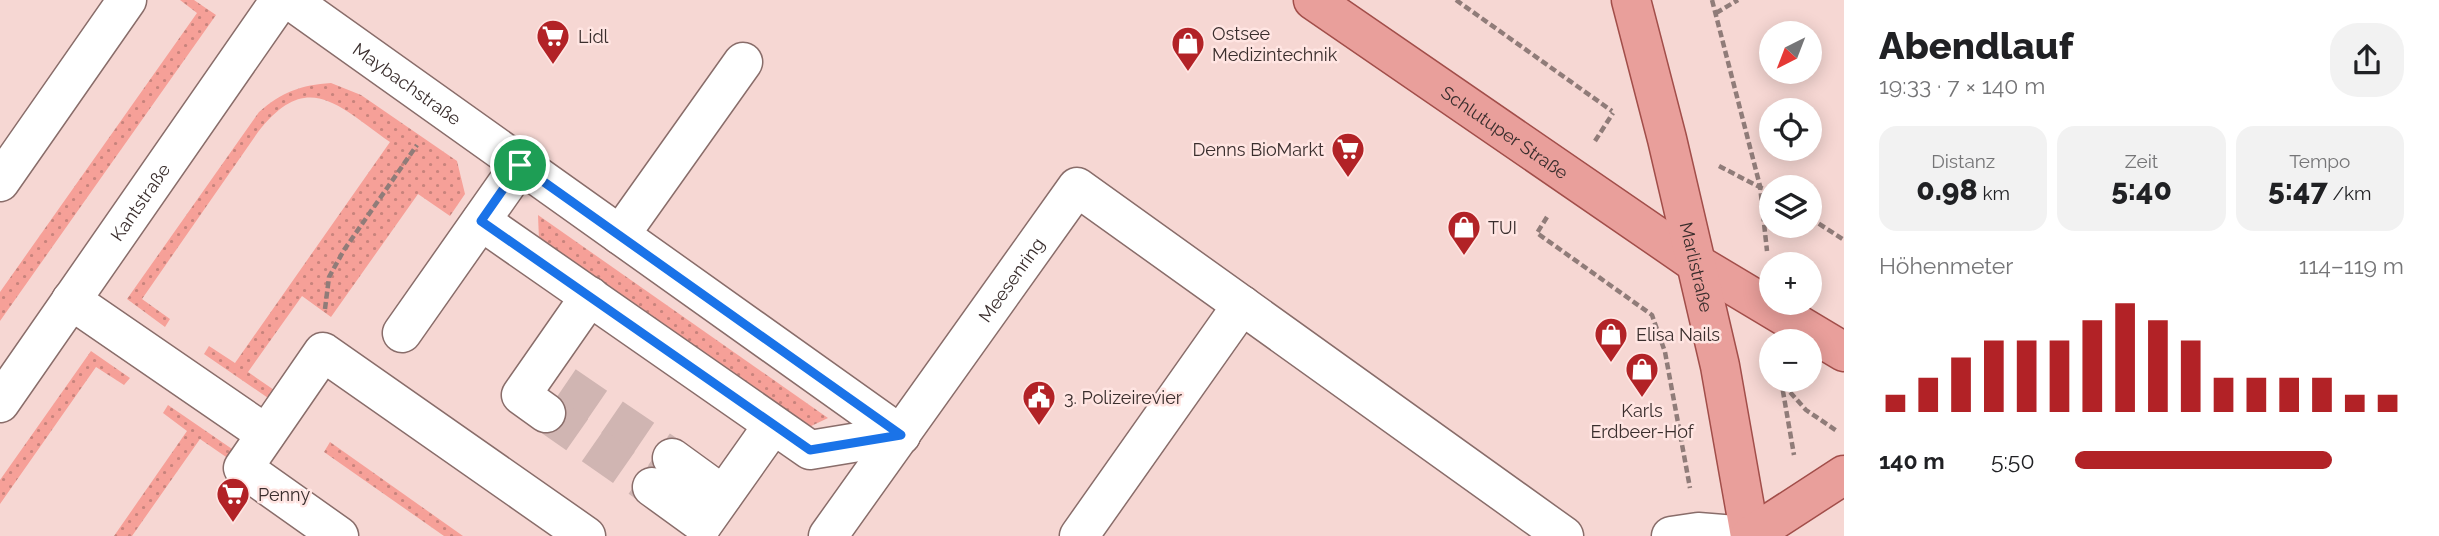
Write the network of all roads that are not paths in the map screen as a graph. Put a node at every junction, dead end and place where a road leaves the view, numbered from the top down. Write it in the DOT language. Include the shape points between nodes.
graph roads {
  1 [pos="127,0"];
  2 [pos="280,0"];
  3 [pos="290,0"];
  4 [pos="1313,0"];
  5 [pos="1631,0"];
  6 [pos="743,62"];
  7 [pos="520,165"];
  8 [pos="0,182"];
  9 [pos="481,221"];
  10 [pos="620,235"];
  11 [pos="1697,264"];
  12 [pos="590,296"];
  13 [pos="71,300"];
  14 [pos="1242,305"];
  15 [pos="402,333"];
  16 [pos="1844,352"];
  17 [pos="550,389"];
  18 [pos="0,403"];
  19 [pos="773,425"];
  20 [pos="266,434"];
  21 [pos="901,435"];
  22 [pos="662,473"];
  23 [pos="1844,475"];
  24 [pos="1091,532"];
  25 [pos="1684,534"];
  26 [pos="340,536"];
  27 [pos="586,536"];
  28 [pos="828,536"];
  29 [pos="1564,536"];
  30 [pos="1750,536"];
  1 -- 8 [label="street"];
  2 -- 13 [label="street, Kantstraße"];
  3 -- 7 [label="street, Maybachstraße"];
  4 -- 11 [label="main road, Schlutuper Straße"];
  5 -- 11 [label="main road, Marlistraße"];
  6 -- 10 [label="street"];
  7 -- 9 [label="street"];
  7 -- 10 [label="street, Maybachstraße"];
  9 -- 12 [label="street"];
  9 -- 15 [label="street"];
  10 -- 21 [label="street, Maybachstraße"];
  11 -- 16 [label="main road, Schlutuper Straße"];
  11 -- 30 [label="main road, Marlistraße"];
  12 -- 17 [label="street"];
  12 -- 19 [label="street"];
  13 -- 18 [label="street, Kantstraße"];
  13 -- 20 [label="street"];
  14 -- 21 [label="street, Meesenring" via="1077,187"];
  14 -- 24 [label="street"];
  14 -- 29 [label="street, Meesenring"];
  19 -- 21 [label="street" via="810,450"];
  19 -- 22 [label="street" via="703,524"];
  20 -- 26 [label="street" via="243,468"];
  20 -- 27 [label="street" via="323,352"];
  21 -- 28 [label="street, Meesenring"];
  23 -- 30 [label="main road"];
  25 -- 30 [label="street"];
}
